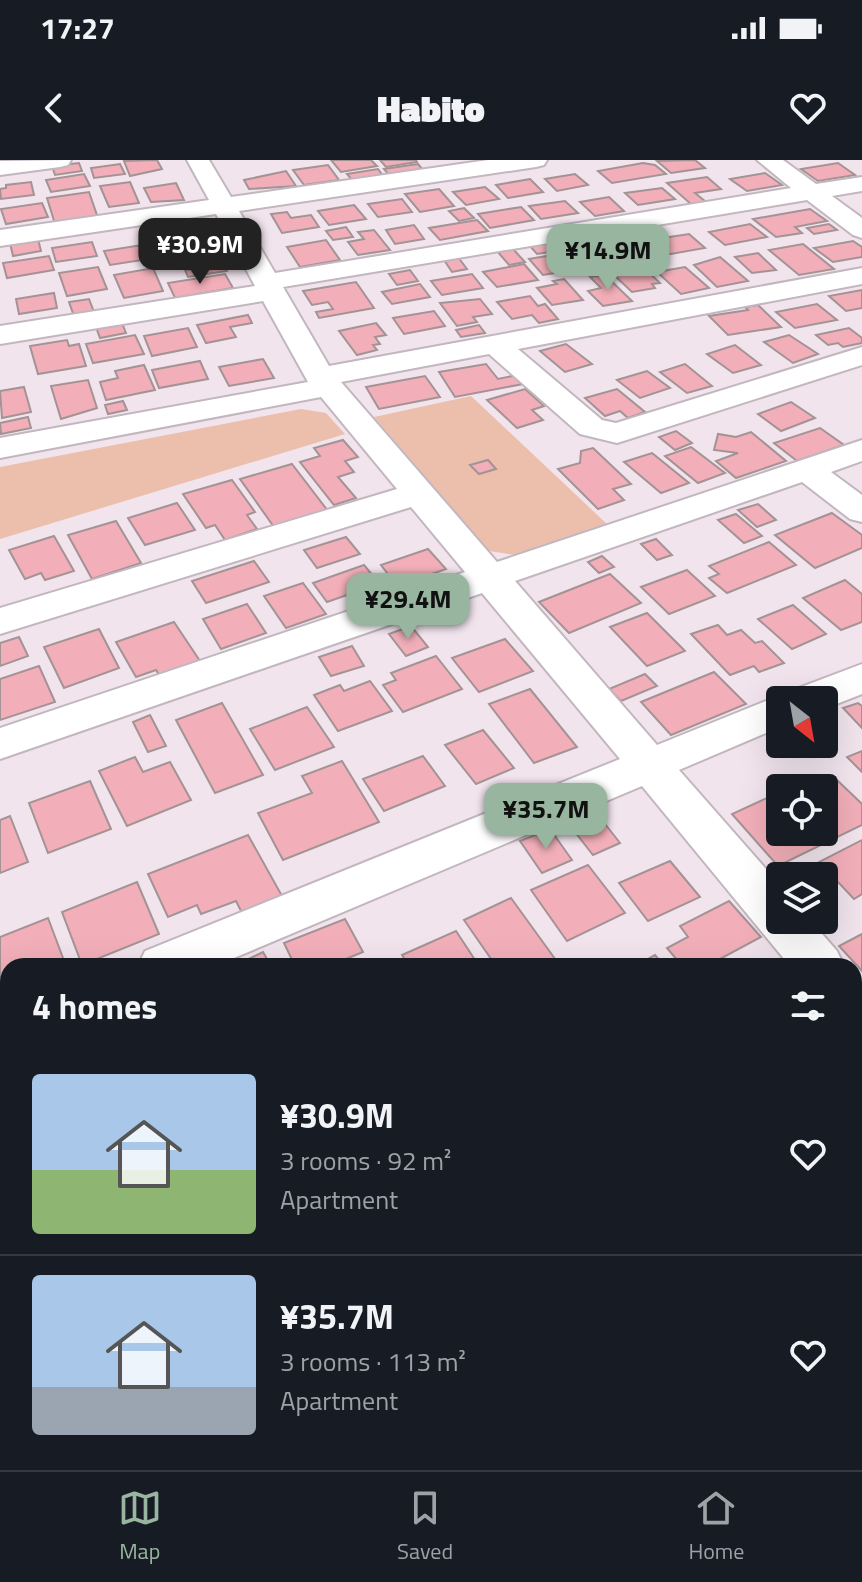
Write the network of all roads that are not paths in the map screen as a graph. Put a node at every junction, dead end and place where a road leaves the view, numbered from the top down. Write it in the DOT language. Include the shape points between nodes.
graph roads {
  1 [pos="60,160"];
  2 [pos="198,160"];
  3 [pos="536,160"];
  4 [pos="768,160"];
  5 [pos="0,168"];
  6 [pos="862,184"];
  7 [pos="811,193"];
  8 [pos="224,206"];
  9 [pos="862,230"];
  10 [pos="0,238"];
  11 [pos="862,276"];
  12 [pos="269,286"];
  13 [pos="0,335"];
  14 [pos="495,344"];
  15 [pos="862,356"];
  16 [pos="324,382"];
  17 [pos="0,448"];
  18 [pos="862,450"];
  19 [pos="807,469"];
  20 [pos="417,494"];
  21 [pos="862,512"];
  22 [pos="488,579"];
  23 [pos="0,621"];
  24 [pos="862,678"];
  25 [pos="838,688"];
  26 [pos="766,717"];
  27 [pos="0,744"];
  28 [pos="646,765"];
  29 [pos="181,958"];
  30 [pos="813,958"];
  1 -- 5 [label="street"];
  2 -- 8 [label="street"];
  3 -- 8 [label="street"];
  4 -- 7 [label="street"];
  6 -- 7 [label="street"];
  7 -- 9 [label="street"];
  7 -- 12 [label="street"];
  8 -- 10 [label="street"];
  8 -- 12 [label="street"];
  11 -- 14 [label="street"];
  12 -- 13 [label="street"];
  12 -- 16 [label="street"];
  14 -- 15 [label="street" via="591,427 617,433"];
  14 -- 16 [label="street"];
  16 -- 17 [label="street"];
  16 -- 20 [label="street"];
  18 -- 19 [label="street"];
  19 -- 21 [label="street"];
  19 -- 22 [label="street"];
  20 -- 22 [label="street"];
  20 -- 23 [label="street"];
  22 -- 27 [label="street"];
  22 -- 28 [label="street"];
  24 -- 25 [label="street"];
  26 -- 28 [label="street"];
  28 -- 29 [label="street"];
  28 -- 30 [label="street"];
}
